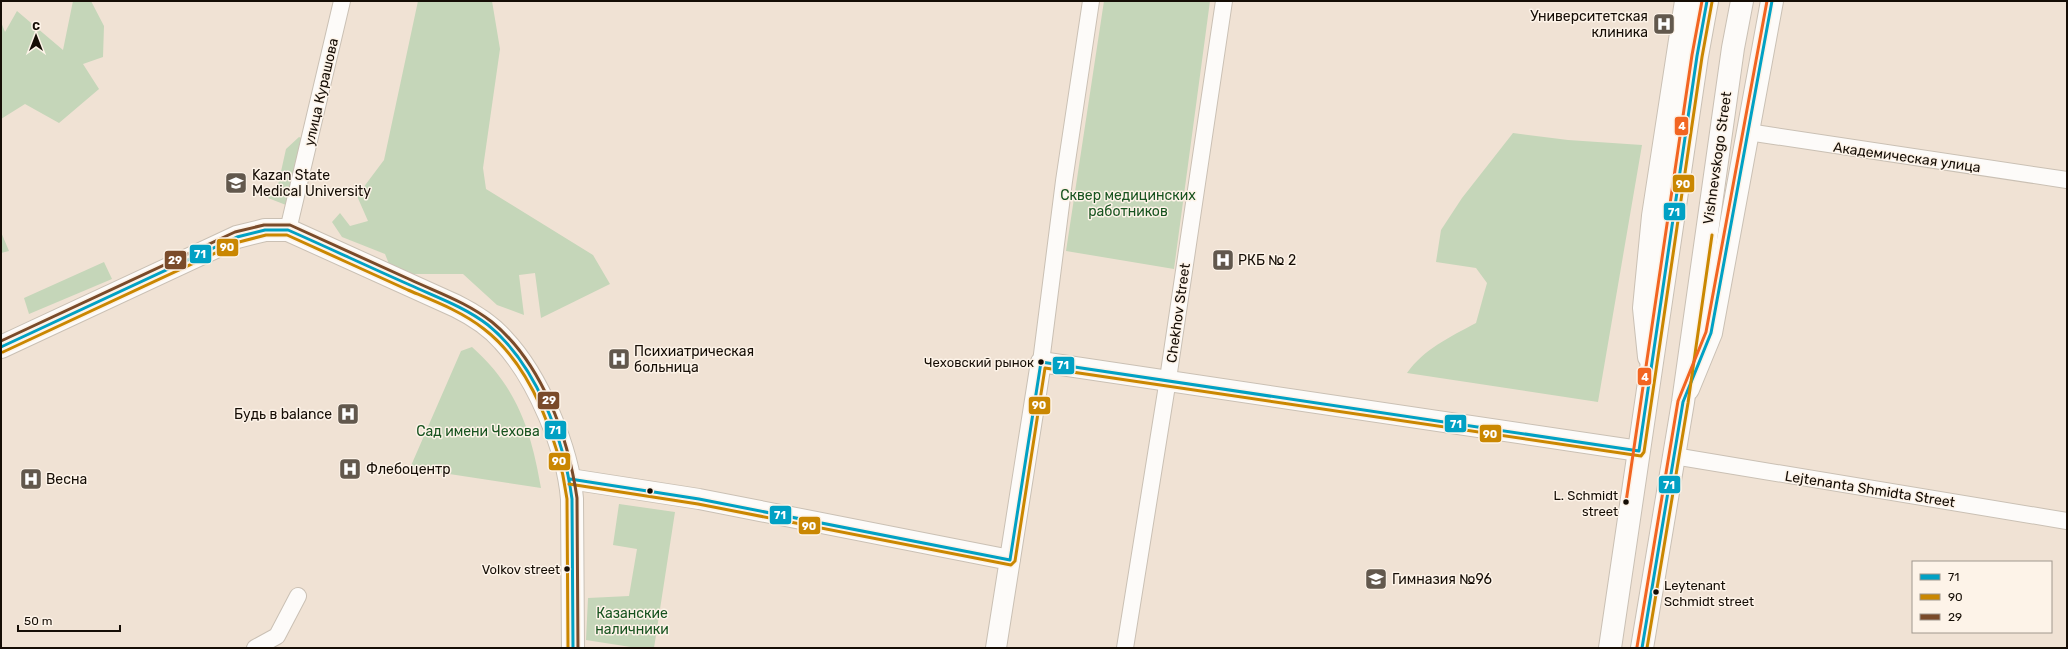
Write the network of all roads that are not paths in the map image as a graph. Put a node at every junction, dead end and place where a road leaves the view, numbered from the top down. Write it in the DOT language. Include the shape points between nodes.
graph roads {
  1 [pos="342,1"];
  2 [pos="1091,1"];
  3 [pos="1224,1"];
  4 [pos="1686,1"];
  5 [pos="1707,1"];
  6 [pos="1742,1"];
  7 [pos="1772,1"];
  8 [pos="1748,132"];
  9 [pos="2067,180"];
  10 [pos="288,230"];
  11 [pos="1,347"];
  12 [pos="1041,362"];
  13 [pos="1650,371"];
  14 [pos="1168,379"];
  15 [pos="1684,402"];
  16 [pos="1639,451"];
  17 [pos="1674,456"];
  18 [pos="570,479"];
  19 [pos="2067,521"];
  20 [pos="1010,560"];
  21 [pos="298,596"];
  22 [pos="255,648"];
  23 [pos="573,648"];
  24 [pos="996,648"];
  25 [pos="1125,648"];
  26 [pos="1610,648"];
  27 [pos="1642,648"];
  1 -- 10 [label="street, улица Курашова"];
  2 -- 12 [label="street" via="1064,181"];
  3 -- 14 [label="street, Chekhov Street"];
  4 -- 13 [label="main road" via="1652,224 1644,308"];
  5 -- 13 [label="main road"];
  6 -- 15 [label="main road, Vishnevskogo Street" via="1733,48"];
  7 -- 8 [label="main road"];
  8 -- 9 [label="street, Академическая улица"];
  8 -- 15 [label="main road" via="1711,334"];
  10 -- 11 [label="main road" via="265,230 237,237"];
  10 -- 18 [label="main road" via="410,284 480,319 503,339 524,365 542,400"];
  12 -- 14 [label="street"];
  12 -- 20 [label="street"];
  13 -- 16 [label="main road"];
  14 -- 16 [label="street"];
  14 -- 25 [label="street, Chekhov Street"];
  15 -- 17 [label="main road, Vishnevskogo Street"];
  16 -- 26 [label="main road"];
  17 -- 19 [label="street, Lejtenanta Shmidta Street"];
  17 -- 27 [label="main road, Vishnevskogo Street"];
  18 -- 20 [label="street" via="699,499"];
  18 -- 23 [label="main road"];
  20 -- 24 [label="street"];
  21 -- 22 [label="street" via="277,636"];
}
